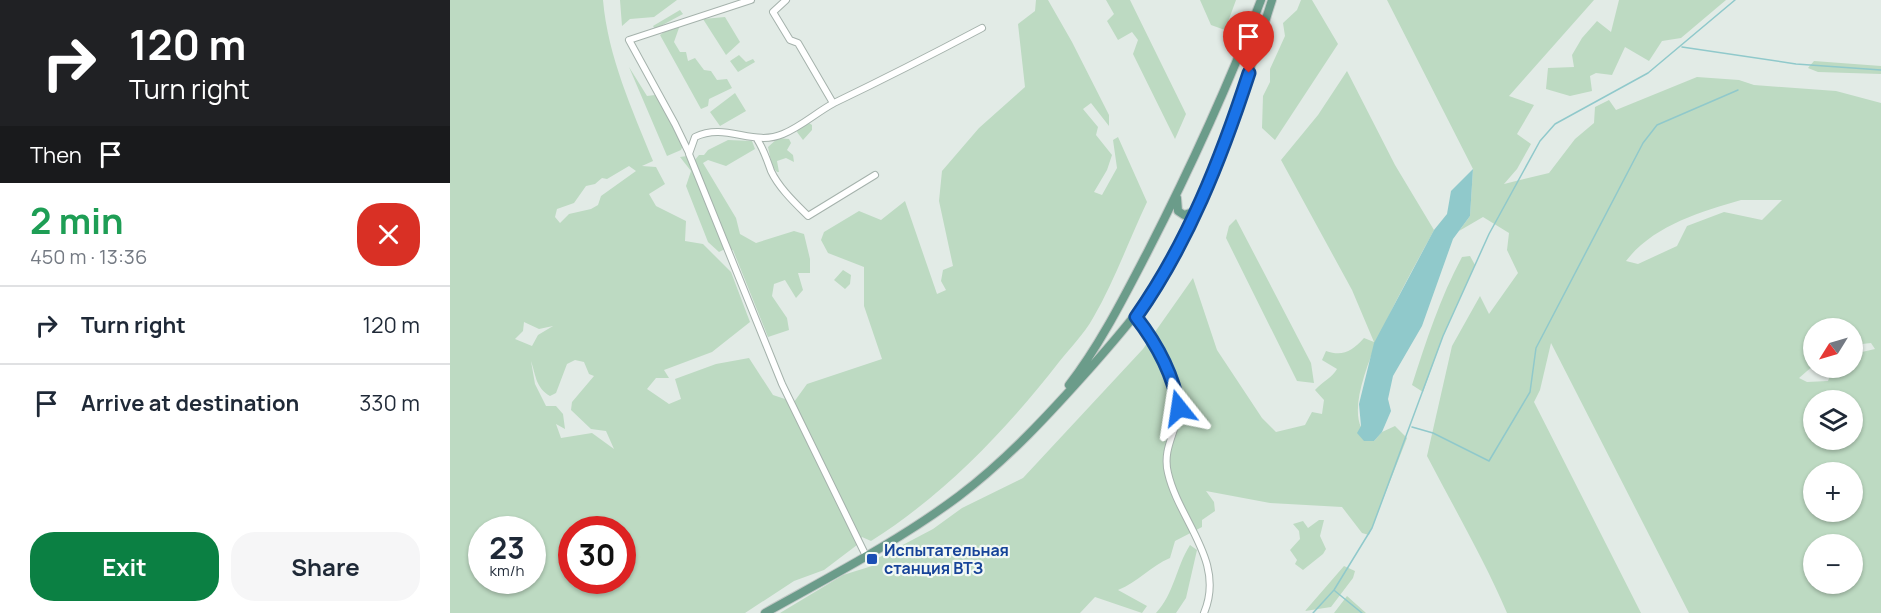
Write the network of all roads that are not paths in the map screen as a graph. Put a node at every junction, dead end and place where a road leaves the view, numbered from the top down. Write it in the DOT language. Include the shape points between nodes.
graph roads {
  1 [pos="751,0"];
  2 [pos="786,0"];
  3 [pos="1261,0"];
  4 [pos="1272,0"];
  5 [pos="982,28"];
  6 [pos="833,104"];
  7 [pos="757,140"];
  8 [pos="689,154"];
  9 [pos="875,176"];
  10 [pos="1178,192"];
  11 [pos="1196,211"];
  12 [pos="1136,317"];
  13 [pos="1027,434"];
  14 [pos="866,556"];
  15 [pos="765,613"];
  16 [pos="1204,613"];
  1 -- 8 [label="street" via="629,40"];
  2 -- 6 [label="street" via="773,12 790,40 798,43"];
  3 -- 10 [label="main road"];
  4 -- 11 [label="main road" via="1235,115"];
  5 -- 6 [label="street"];
  6 -- 7 [label="street" via="784,134"];
  7 -- 8 [label="street" via="708,131 695,138"];
  7 -- 9 [label="street" via="784,191 808,216"];
  8 -- 14 [label="street" via="782,384"];
  10 -- 11 [label="main road" via="1178,211 1184,215"];
  10 -- 13 [label="main road" via="1098,341 1071,383"];
  11 -- 12 [label="main road" via="1175,257"];
  12 -- 13 [label="main road"];
  12 -- 16 [label="street" via="1164,360 1176,393 1178,414 1168,443 1166,465 1179,507 1207,558 1210,591"];
  13 -- 14 [label="main road" via="958,496"];
  14 -- 15 [label="main road"];
}
